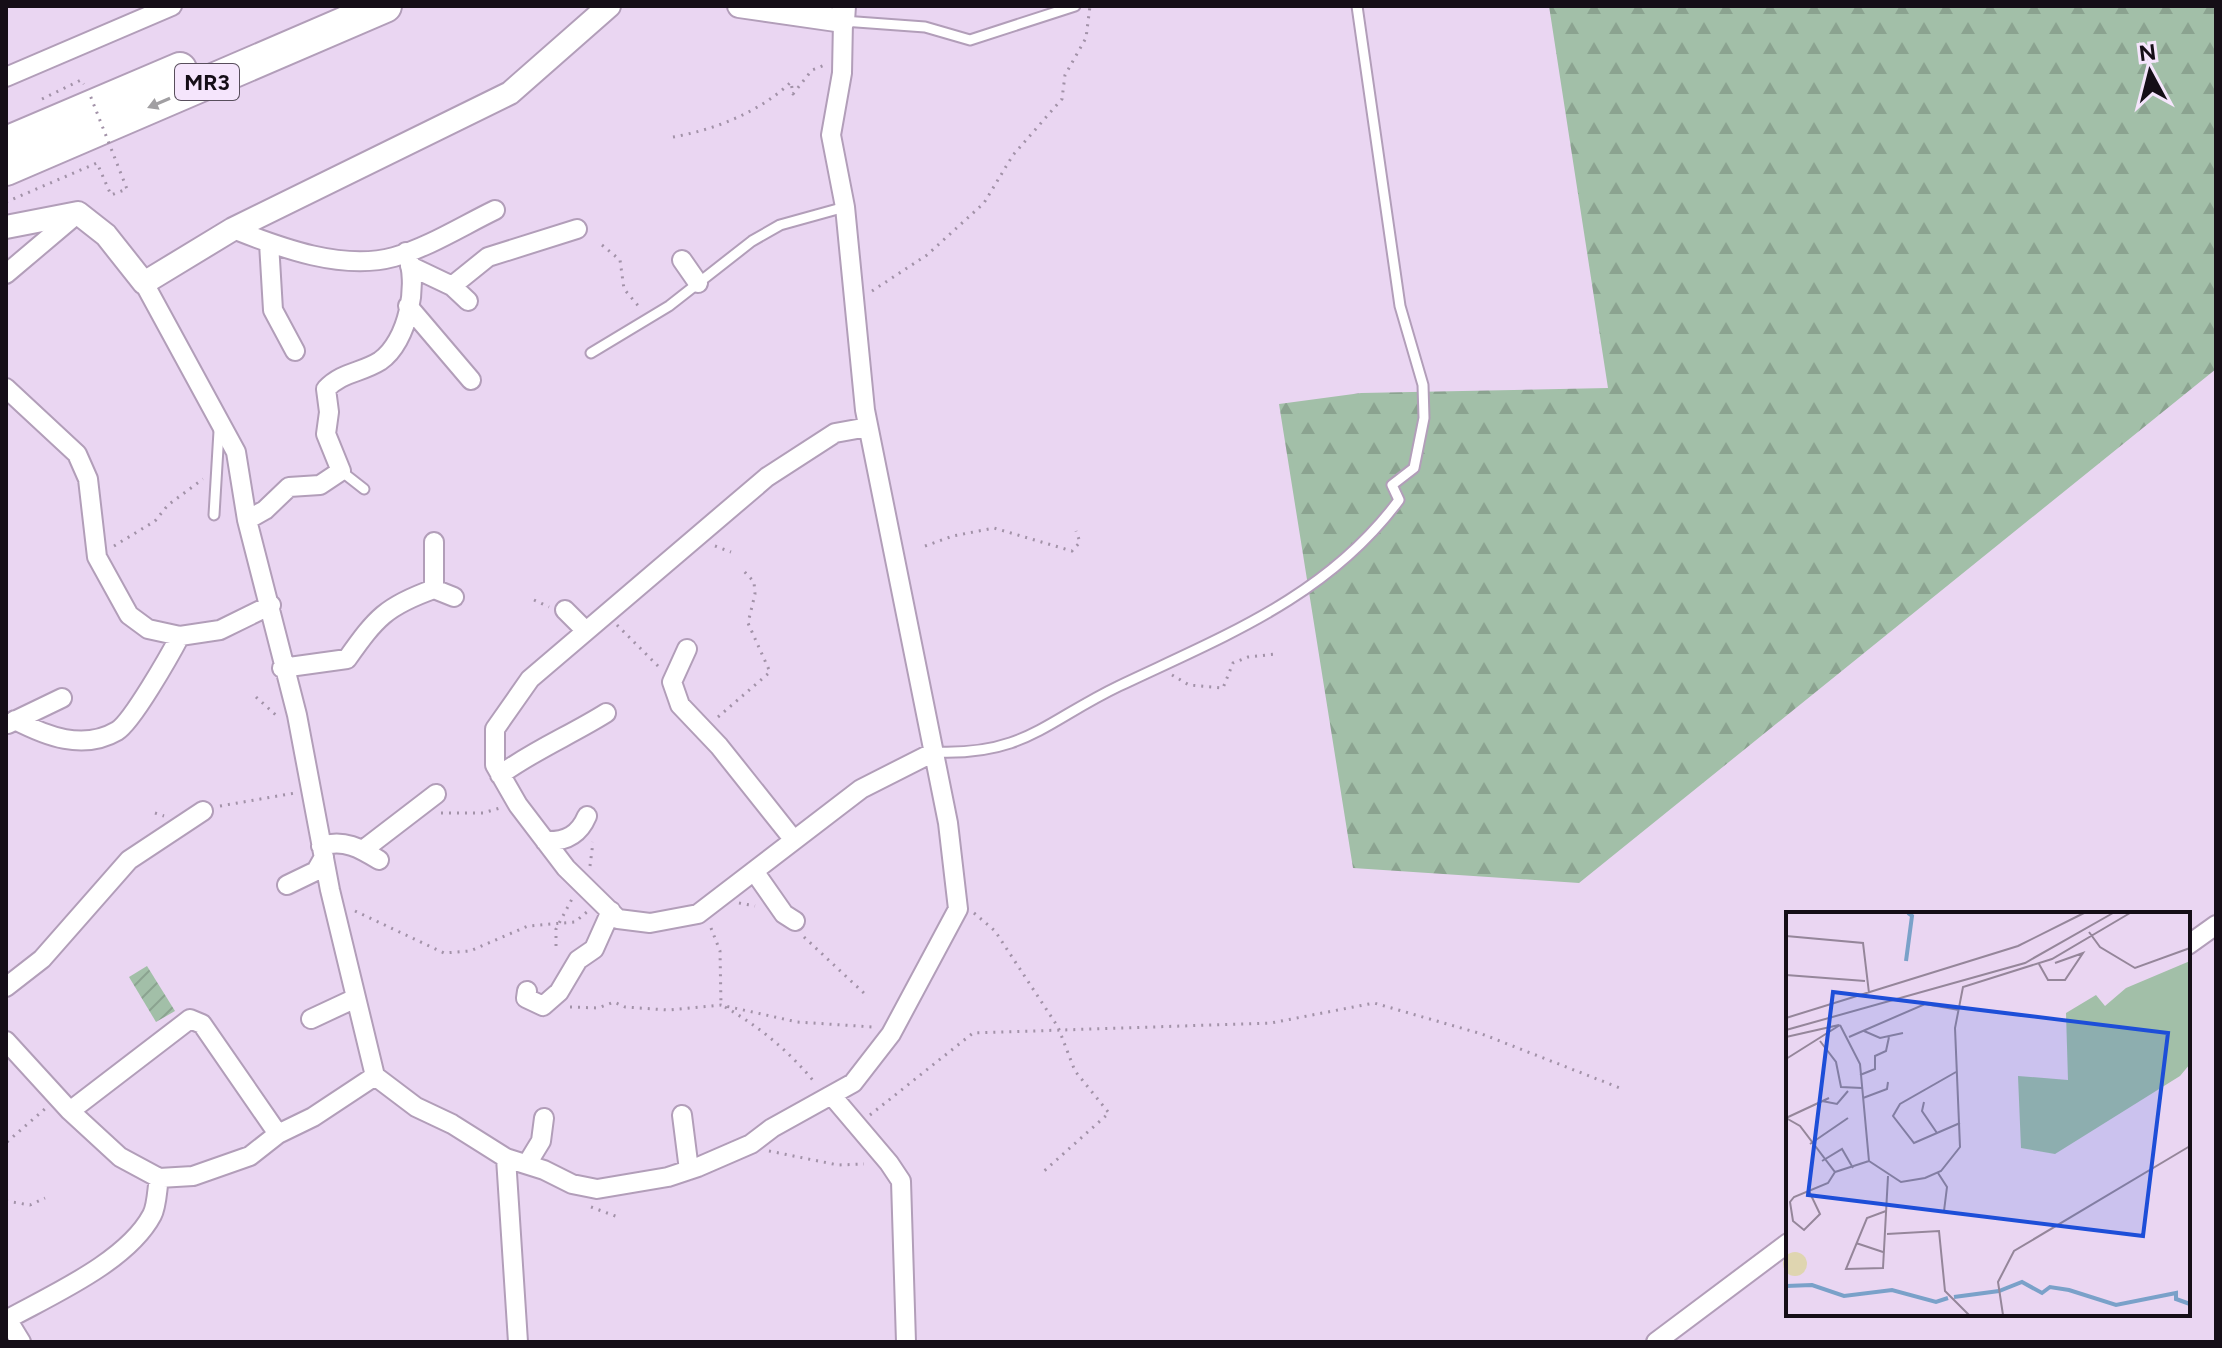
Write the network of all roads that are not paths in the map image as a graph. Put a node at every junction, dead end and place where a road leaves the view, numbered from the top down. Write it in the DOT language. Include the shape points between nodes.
graph roads {
  1 [pos="172,6"];
  2 [pos="329,6"];
  3 [pos="385,6"];
  4 [pos="609,6"];
  5 [pos="739,6"];
  6 [pos="1075,6"];
  7 [pos="1357,6"];
  8 [pos="844,13"];
  9 [pos="6,77"];
  10 [pos="6,143"];
  11 [pos="6,169"];
  12 [pos="845,207"];
  13 [pos="495,210"];
  14 [pos="78,213"];
  15 [pos="6,227"];
  16 [pos="233,229"];
  17 [pos="577,229"];
  18 [pos="269,243"];
  19 [pos="408,259"];
  20 [pos="682,260"];
  21 [pos="6,274"];
  22 [pos="144,283"];
  23 [pos="698,283"];
  24 [pos="452,286"];
  25 [pos="468,301"];
  26 [pos="408,306"];
  27 [pos="295,351"];
  28 [pos="591,353"];
  29 [pos="471,380"];
  30 [pos="6,388"];
  31 [pos="219,419"];
  32 [pos="868,427"];
  33 [pos="341,471"];
  34 [pos="364,489"];
  35 [pos="214,515"];
  36 [pos="247,520"];
  37 [pos="434,542"];
  38 [pos="434,589"];
  39 [pos="454,597"];
  40 [pos="271,605"];
  41 [pos="565,610"];
  42 [pos="586,631"];
  43 [pos="180,636"];
  44 [pos="687,649"];
  45 [pos="282,668"];
  46 [pos="62,698"];
  47 [pos="606,713"];
  48 [pos="10,723"];
  49 [pos="934,752"];
  50 [pos="512,787"];
  51 [pos="430,799"];
  52 [pos="203,811"];
  53 [pos="587,816"];
  54 [pos="793,839"];
  55 [pos="545,841"];
  56 [pos="323,851"];
  57 [pos="754,871"];
  58 [pos="287,885"];
  59 [pos="605,906"];
  60 [pos="787,916"];
  61 [pos="2216,925"];
  62 [pos="2190,944"];
  63 [pos="6,987"];
  64 [pos="527,991"];
  65 [pos="356,998"];
  66 [pos="311,1019"];
  67 [pos="6,1041"];
  68 [pos="375,1076"];
  69 [pos="829,1099"];
  70 [pos="70,1111"];
  71 [pos="682,1115"];
  72 [pos="544,1118"];
  73 [pos="278,1134"];
  74 [pos="506,1158"];
  75 [pos="527,1164"];
  76 [pos="689,1170"];
  77 [pos="159,1178"];
  78 [pos="1786,1244"];
  79 [pos="6,1320"];
  80 [pos="21,1342"];
  81 [pos="518,1342"];
  82 [pos="906,1342"];
  83 [pos="1656,1342"];
  1 -- 9 [label="street"];
  2 -- 10 [label="highway, MR3"];
  3 -- 11 [label="highway, MR3, one-way"];
  4 -- 16 [label="street" via="510,93"];
  5 -- 8 [label="street"];
  6 -- 8 [label="lane" via="970,40"];
  7 -- 49 [label="lane" via="1400,306 1423,385 1424,418 1414,468 1392,485 1399,500 1373,536 1263,618 1002,748"];
  8 -- 12 [label="street" via="831,135"];
  12 -- 23 [label="lane" via="780,225"];
  12 -- 32 [label="street"];
  13 -- 19 [label="street"];
  14 -- 15 [label="street"];
  14 -- 21 [label="street"];
  14 -- 22 [label="street" via="106,235"];
  16 -- 18 [label="street"];
  16 -- 22 [label="street"];
  17 -- 24 [label="street" via="488,257"];
  18 -- 19 [label="street" via="349,261"];
  18 -- 27 [label="street" via="273,310"];
  19 -- 24 [label="street"];
  19 -- 26 [label="street"];
  20 -- 23 [label="street"];
  22 -- 31 [label="street"];
  23 -- 28 [label="lane"];
  24 -- 25 [label="street"];
  26 -- 29 [label="street"];
  26 -- 33 [label="street" via="396,343 383,359 337,377 326,389 326,434"];
  30 -- 43 [label="street" via="77,454 88,479 95,545 109,583 129,615 148,629"];
  31 -- 35 [label="lane"];
  31 -- 36 [label="street" via="236,452"];
  32 -- 42 [label="street" via="835,433 767,477"];
  32 -- 49 [label="street"];
  33 -- 34 [label="lane"];
  33 -- 36 [label="street" via="320,485 304,479"];
  36 -- 40 [label="street"];
  37 -- 38 [label="street"];
  38 -- 39 [label="street"];
  38 -- 45 [label="street" via="397,602 372,623 347,659"];
  40 -- 43 [label="street" via="220,630"];
  40 -- 45 [label="street"];
  41 -- 42 [label="street"];
  42 -- 50 [label="street" via="530,679 495,729 495,765"];
  43 -- 48 [label="street" via="118,730 62,740"];
  44 -- 54 [label="street" via="673,679 680,705"];
  45 -- 56 [label="street" via="297,715"];
  46 -- 48 [label="street"];
  47 -- 50 [label="street" via="536,749"];
  49 -- 54 [label="street" via="861,789"];
  49 -- 69 [label="street" via="958,909 891,1034 853,1083"];
  50 -- 55 [label="street"];
  51 -- 56 [label="street" via="379,830 371,855 338,841"];
  52 -- 63 [label="street" via="129,860 42,959"];
  53 -- 55 [label="street" via="582,828 563,842"];
  54 -- 57 [label="street"];
  55 -- 59 [label="street"];
  56 -- 58 [label="street" via="316,871"];
  56 -- 65 [label="street"];
  57 -- 59 [label="street" via="698,914 650,923 618,919"];
  57 -- 60 [label="street"];
  59 -- 64 [label="street" via="594,949 578,960 559,992 543,1006 526,998"];
  61 -- 62 [label="street"];
  65 -- 66 [label="street"];
  65 -- 68 [label="street"];
  67 -- 70 [label="street"];
  68 -- 73 [label="street"];
  68 -- 74 [label="street" via="416,1107"];
  69 -- 76 [label="street" via="751,1144"];
  69 -- 82 [label="street" via="901,1181"];
  70 -- 73 [label="street" via="190,1019 202,1024"];
  70 -- 77 [label="street" via="120,1157"];
  71 -- 76 [label="street"];
  72 -- 75 [label="street" via="541,1141"];
  73 -- 77 [label="street" via="250,1156 193,1176"];
  74 -- 75 [label="street"];
  74 -- 81 [label="street"];
  75 -- 76 [label="street" via="597,1189"];
  77 -- 79 [label="street" via="153,1214 121,1251"];
  78 -- 83 [label="street"];
  79 -- 80 [label="street"];
}
